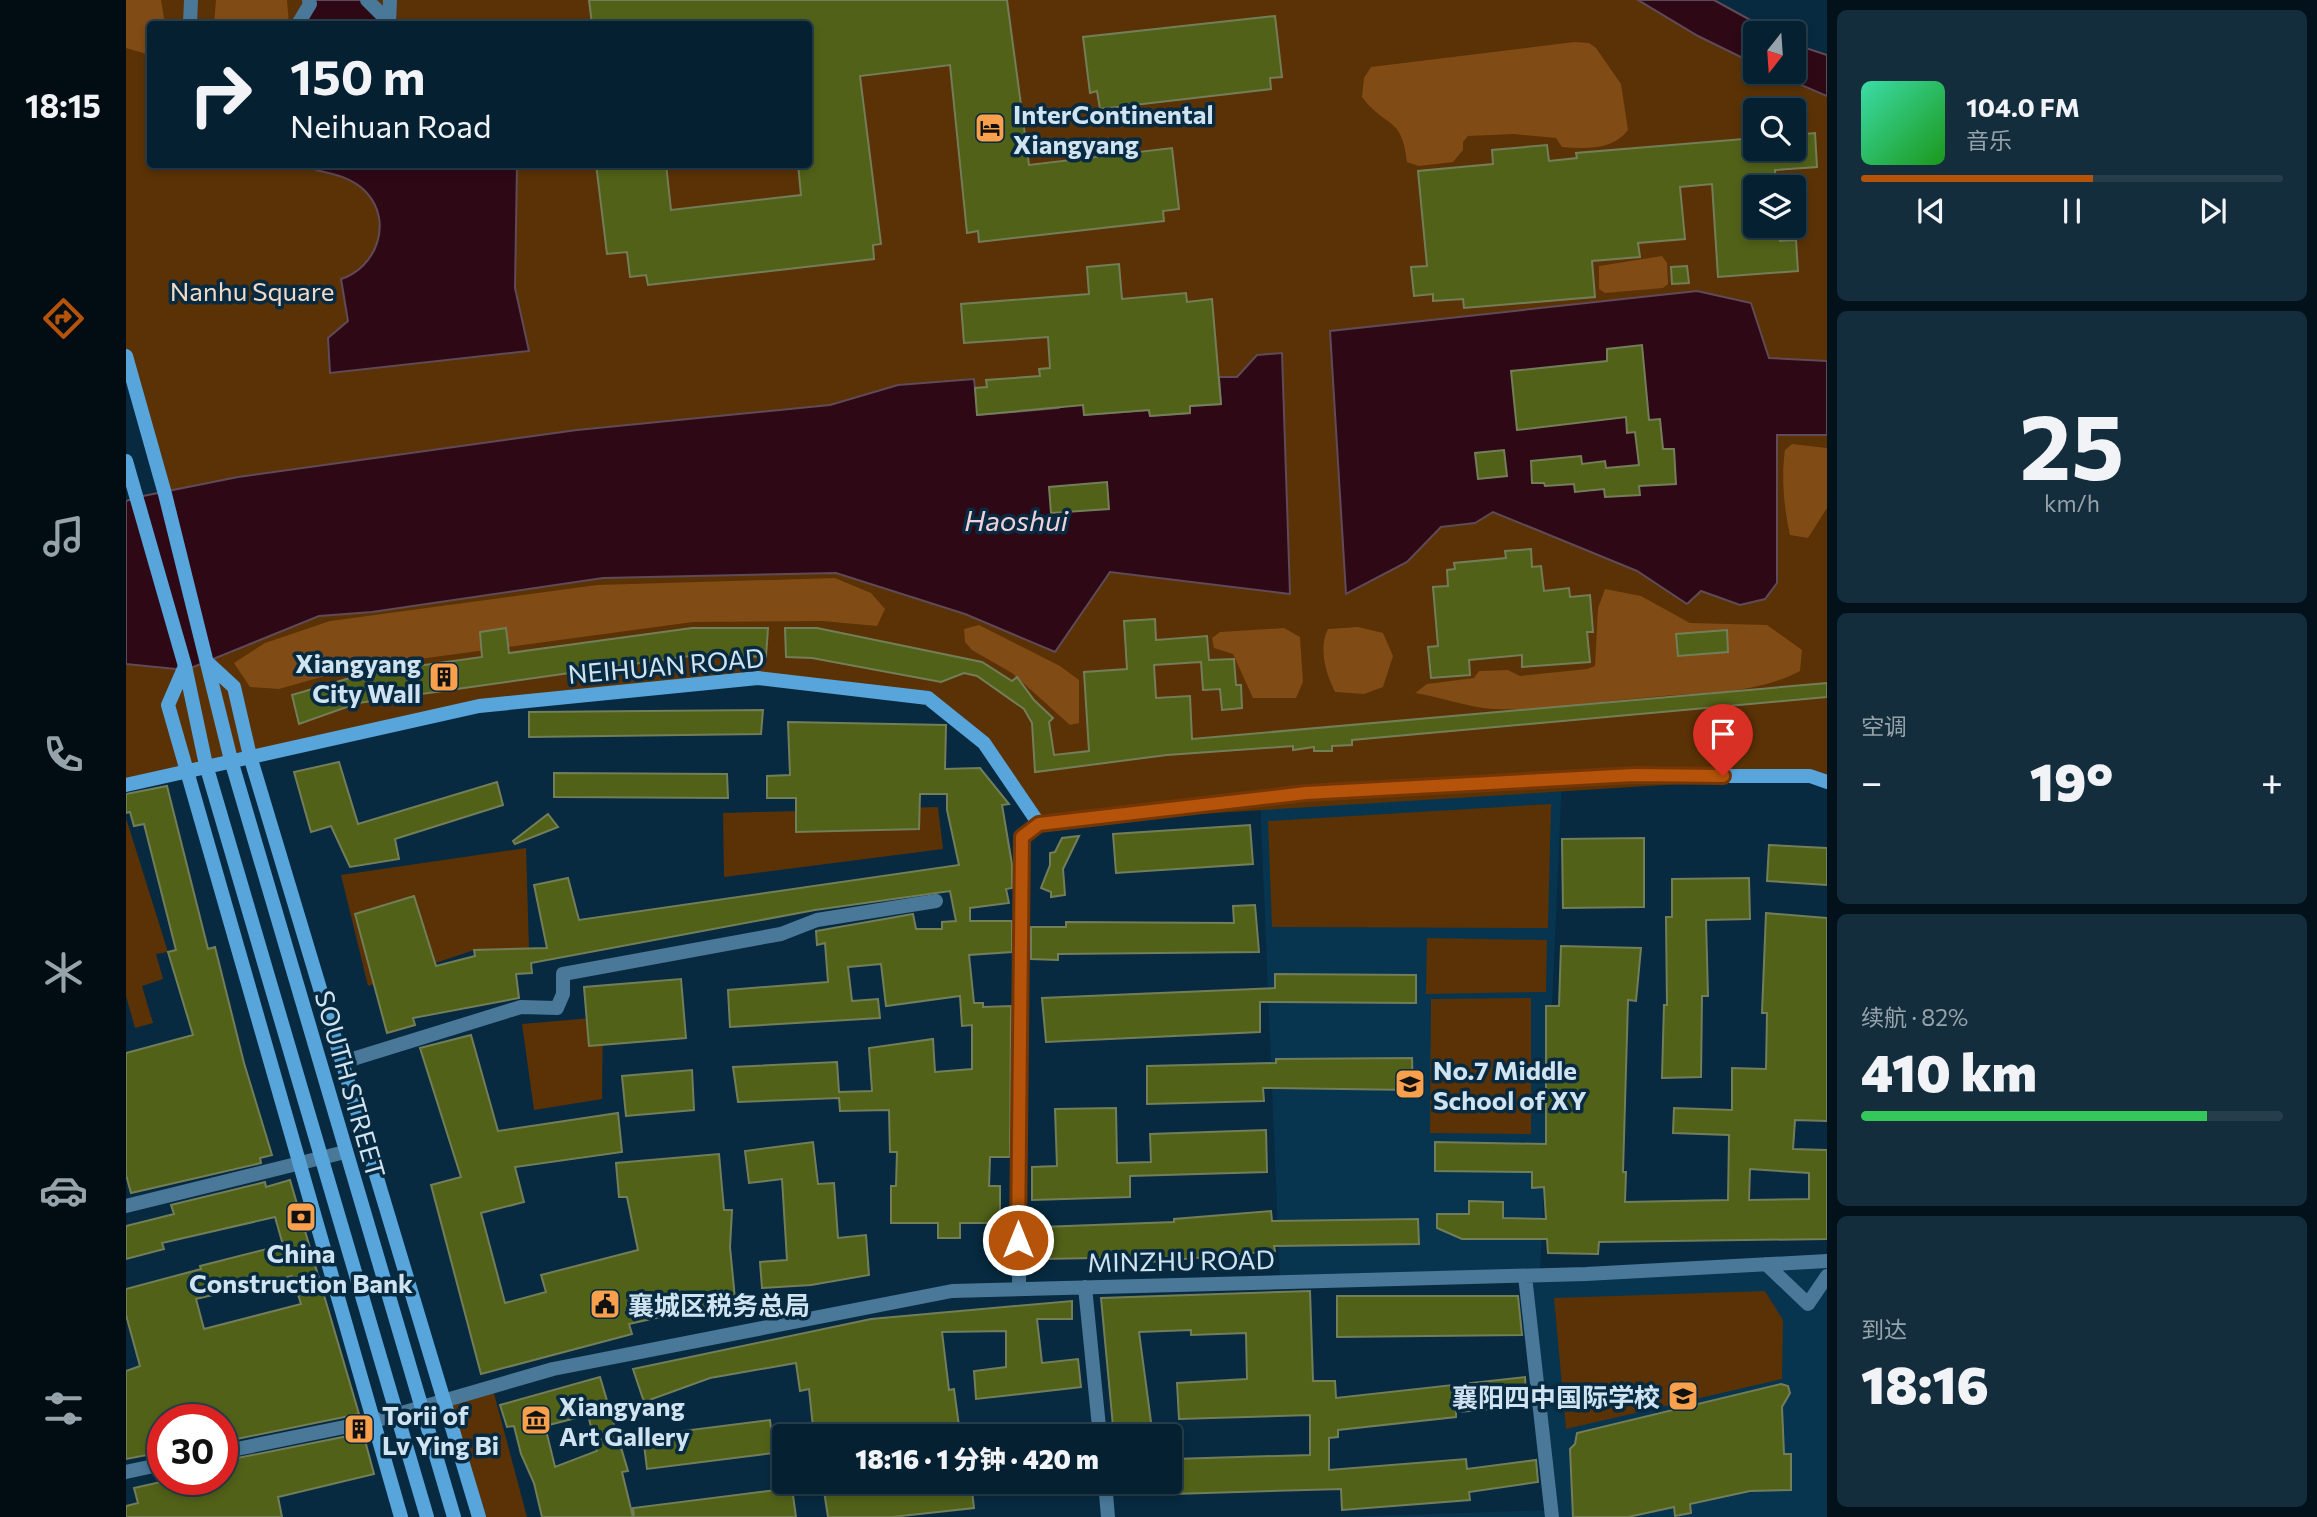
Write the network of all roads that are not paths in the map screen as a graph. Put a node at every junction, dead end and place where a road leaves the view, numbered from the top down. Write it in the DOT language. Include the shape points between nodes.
graph roads {
  1 [pos="191,0"];
  2 [pos="367,0"];
  3 [pos="390,0"];
  4 [pos="311,1"];
  5 [pos="190,21"];
  6 [pos="300,21"];
  7 [pos="388,21"];
  8 [pos="389,21"];
  9 [pos="126,356"];
  10 [pos="126,461"];
  11 [pos="207,662"];
  12 [pos="185,666"];
  13 [pos="250,756"];
  14 [pos="231,760"];
  15 [pos="206,765"];
  16 [pos="186,769"];
  17 [pos="1827,782"];
  18 [pos="126,785"];
  19 [pos="1039,824"];
  20 [pos="936,901"];
  21 [pos="342,1062"];
  22 [pos="345,1152"];
  23 [pos="320,1159"];
  24 [pos="302,1164"];
  25 [pos="126,1206"];
  26 [pos="1827,1261"];
  27 [pos="1766,1264"];
  28 [pos="1525,1276"];
  29 [pos="1827,1276"];
  30 [pos="1085,1287"];
  31 [pos="1019,1289"];
  32 [pos="444,1399"];
  33 [pos="422,1407"];
  34 [pos="397,1412"];
  35 [pos="374,1421"];
  36 [pos="1099,1424"];
  37 [pos="238,1449"];
  38 [pos="147,1467"];
  39 [pos="126,1472"];
  40 [pos="1106,1494"];
  41 [pos="401,1517"];
  42 [pos="428,1517"];
  43 [pos="454,1517"];
  44 [pos="480,1517"];
  45 [pos="1108,1517"];
  46 [pos="1552,1517"];
  1 -- 5 [label="street"];
  2 -- 7 [label="street"];
  3 -- 8 [label="street"];
  4 -- 6 [label="street"];
  9 -- 11 [label="street, SOUTH STREET"];
  10 -- 12 [label="street, SOUTH STREET"];
  11 -- 13 [label="street" via="234,687"];
  11 -- 14 [label="street, SOUTH STREET"];
  12 -- 15 [label="street, SOUTH STREET"];
  12 -- 16 [label="street" via="168,705"];
  13 -- 14 [label="street, NEIHUAN ROAD"];
  13 -- 19 [label="street, NEIHUAN ROAD" via="479,706 758,678 928,698 984,743"];
  13 -- 21 [label="street"];
  14 -- 15 [label="street, NEIHUAN ROAD"];
  14 -- 22 [label="street, SOUTH STREET"];
  15 -- 16 [label="street, NEIHUAN ROAD"];
  15 -- 23 [label="street, SOUTH STREET"];
  16 -- 18 [label="street, NEIHUAN ROAD"];
  16 -- 24 [label="street"];
  17 -- 19 [label="street" via="1810,776 1634,775 1287,794"];
  19 -- 31 [label="street" via="1022,837"];
  20 -- 21 [label="street" via="817,920 781,934 563,974 557,1008 522,1007"];
  21 -- 32 [label="street"];
  22 -- 23 [label="street"];
  22 -- 33 [label="street, SOUTH STREET"];
  23 -- 24 [label="street"];
  23 -- 34 [label="street, SOUTH STREET"];
  24 -- 25 [label="street"];
  24 -- 35 [label="street"];
  26 -- 27 [label="street, MINZHU ROAD"];
  27 -- 28 [label="street, MINZHU ROAD"];
  27 -- 29 [label="street" via="1808,1304"];
  28 -- 30 [label="street, MINZHU ROAD"];
  28 -- 46 [label="street"];
  30 -- 31 [label="street, MINZHU ROAD"];
  30 -- 36 [label="street"];
  31 -- 32 [label="street, MINZHU ROAD" via="939,1293 553,1369"];
  32 -- 33 [label="street, MINZHU ROAD"];
  32 -- 44 [label="street"];
  33 -- 34 [label="street, MINZHU ROAD"];
  33 -- 43 [label="street, SOUTH STREET"];
  34 -- 35 [label="street, MINZHU ROAD"];
  34 -- 42 [label="street, SOUTH STREET"];
  35 -- 37 [label="street, MINZHU ROAD"];
  35 -- 41 [label="street"];
  38 -- 39 [label="street"];
  40 -- 45 [label="street"];
}
